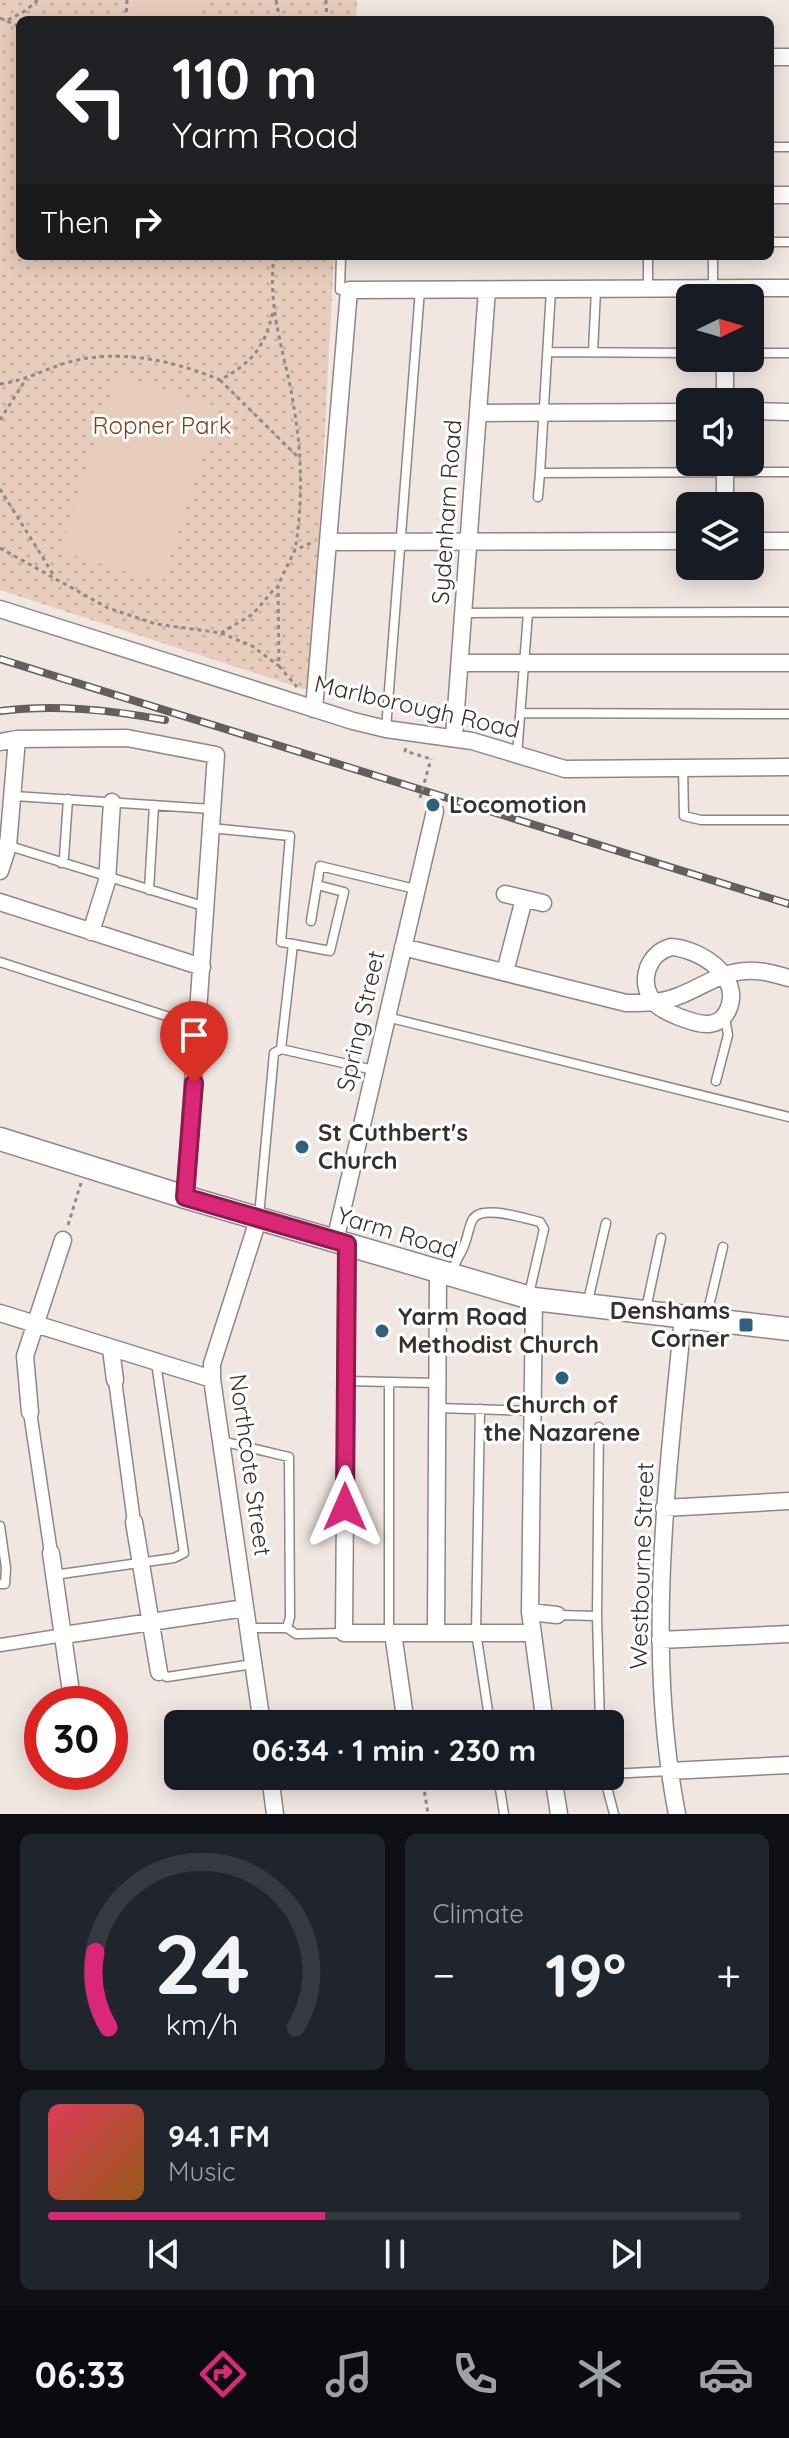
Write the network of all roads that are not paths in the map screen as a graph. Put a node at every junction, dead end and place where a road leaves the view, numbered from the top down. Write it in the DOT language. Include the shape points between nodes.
graph roads {
  1 [pos="341,260"];
  2 [pos="648,260"];
  3 [pos="714,260"];
  4 [pos="719,284"];
  5 [pos="789,288"];
  6 [pos="648,289"];
  7 [pos="764,289"];
  8 [pos="349,290"];
  9 [pos="420,290"];
  10 [pos="487,290"];
  11 [pos="551,290"];
  12 [pos="596,290"];
  13 [pos="676,290"];
  14 [pos="548,352"];
  15 [pos="593,352"];
  16 [pos="676,353"];
  17 [pos="764,353"];
  18 [pos="789,353"];
  19 [pos="764,411"];
  20 [pos="676,412"];
  21 [pos="789,412"];
  22 [pos="479,413"];
  23 [pos="545,413"];
  24 [pos="676,469"];
  25 [pos="764,470"];
  26 [pos="789,472"];
  27 [pos="540,473"];
  28 [pos="538,497"];
  29 [pos="469,541"];
  30 [pos="676,541"];
  31 [pos="764,541"];
  32 [pos="789,541"];
  33 [pos="329,542"];
  34 [pos="401,542"];
  35 [pos="0,609"];
  36 [pos="789,612"];
  37 [pos="464,613"];
  38 [pos="528,613"];
  39 [pos="460,663"];
  40 [pos="525,663"];
  41 [pos="789,663"];
  42 [pos="314,709"];
  43 [pos="521,713"];
  44 [pos="789,714"];
  45 [pos="386,729"];
  46 [pos="454,737"];
  47 [pos="17,739"];
  48 [pos="0,742"];
  49 [pos="517,755"];
  50 [pos="683,767"];
  51 [pos="789,767"];
  52 [pos="14,796"];
  53 [pos="68,799"];
  54 [pos="112,802"];
  55 [pos="154,805"];
  56 [pos="213,809"];
  57 [pos="435,811"];
  58 [pos="789,820"];
  59 [pos="211,828"];
  60 [pos="4,844"];
  61 [pos="61,863"];
  62 [pos="0,871"];
  63 [pos="108,877"];
  64 [pos="317,885"];
  65 [pos="415,889"];
  66 [pos="149,890"];
  67 [pos="505,894"];
  68 [pos="524,899"];
  69 [pos="0,902"];
  70 [pos="543,903"];
  71 [pos="207,908"];
  72 [pos="311,921"];
  73 [pos="91,932"];
  74 [pos="293,944"];
  75 [pos="403,947"];
  76 [pos="0,962"];
  77 [pos="202,967"];
  78 [pos="505,972"];
  79 [pos="723,974"];
  80 [pos="789,978"];
  81 [pos="654,1003"];
  82 [pos="387,1017"];
  83 [pos="724,1018"];
  84 [pos="198,1026"];
  85 [pos="281,1049"];
  86 [pos="375,1070"];
  87 [pos="716,1081"];
  88 [pos="789,1117"];
  89 [pos="0,1139"];
  90 [pos="185,1197"];
  91 [pos="259,1217"];
  92 [pos="606,1223"];
  93 [pos="661,1238"];
  94 [pos="63,1240"];
  95 [pos="341,1243"];
  96 [pos="723,1247"];
  97 [pos="444,1275"];
  98 [pos="531,1299"];
  99 [pos="587,1306"];
  100 [pos="0,1313"];
  101 [pos="645,1313"];
  102 [pos="683,1318"];
  103 [pos="706,1320"];
  104 [pos="34,1324"];
  105 [pos="789,1329"];
  106 [pos="111,1349"];
  107 [pos="156,1363"];
  108 [pos="212,1379"];
  109 [pos="115,1380"];
  110 [pos="346,1381"];
  111 [pos="389,1382"];
  112 [pos="436,1383"];
  113 [pos="436,1408"];
  114 [pos="480,1409"];
  115 [pos="533,1411"];
  116 [pos="30,1412"];
  117 [pos="599,1427"];
  118 [pos="221,1441"];
  119 [pos="789,1501"];
  120 [pos="664,1508"];
  121 [pos="134,1522"];
  122 [pos="0,1526"];
  123 [pos="51,1553"];
  124 [pos="139,1561"];
  125 [pos="54,1575"];
  126 [pos="0,1584"];
  127 [pos="245,1608"];
  128 [pos="530,1612"];
  129 [pos="557,1615"];
  130 [pos="597,1616"];
  131 [pos="150,1623"];
  132 [pos="249,1628"];
  133 [pos="287,1628"];
  134 [pos="436,1632"];
  135 [pos="476,1632"];
  136 [pos="344,1633"];
  137 [pos="391,1633"];
  138 [pos="532,1633"];
  139 [pos="789,1634"];
  140 [pos="64,1635"];
  141 [pos="660,1640"];
  142 [pos="0,1645"];
  143 [pos="253,1664"];
  144 [pos="159,1672"];
  145 [pos="70,1685"];
  146 [pos="260,1710"];
  147 [pos="404,1710"];
  148 [pos="488,1710"];
  149 [pos="543,1710"];
  150 [pos="600,1710"];
  151 [pos="789,1765"];
  152 [pos="669,1771"];
  153 [pos="624,1773"];
  154 [pos="272,1790"];
  155 [pos="500,1790"];
  156 [pos="555,1790"];
  157 [pos="608,1790"];
  158 [pos="275,1814"];
  159 [pos="504,1814"];
  160 [pos="559,1814"];
  161 [pos="614,1814"];
  162 [pos="677,1814"];
  1 -- 8 [label="lane" via="340,290"];
  2 -- 6 [label="lane"];
  3 -- 4 [label="lane"];
  5 -- 7 [label="street"];
  6 -- 12 [label="street"];
  6 -- 13 [label="street"];
  8 -- 9 [label="street"];
  8 -- 33 [label="street"];
  9 -- 10 [label="street"];
  9 -- 34 [label="lane"];
  10 -- 11 [label="street"];
  10 -- 22 [label="street, Sydenham Road"];
  11 -- 12 [label="street"];
  11 -- 14 [label="lane"];
  12 -- 15 [label="lane"];
  14 -- 15 [label="lane"];
  14 -- 23 [label="lane"];
  15 -- 16 [label="lane"];
  17 -- 18 [label="lane"];
  19 -- 21 [label="street"];
  20 -- 23 [label="street"];
  22 -- 23 [label="street"];
  22 -- 29 [label="street, Sydenham Road"];
  23 -- 27 [label="lane"];
  24 -- 27 [label="lane"];
  25 -- 26 [label="lane"];
  27 -- 28 [label="lane"];
  29 -- 30 [label="street"];
  29 -- 34 [label="street"];
  29 -- 37 [label="street, Sydenham Road"];
  31 -- 32 [label="street"];
  33 -- 34 [label="street"];
  33 -- 42 [label="street"];
  34 -- 45 [label="lane"];
  35 -- 42 [label="street, Marlborough Road"];
  36 -- 38 [label="lane"];
  37 -- 38 [label="lane"];
  37 -- 39 [label="street, Sydenham Road"];
  38 -- 40 [label="lane"];
  39 -- 40 [label="street"];
  39 -- 46 [label="street, Sydenham Road"];
  40 -- 41 [label="street"];
  40 -- 43 [label="lane"];
  42 -- 45 [label="street, Marlborough Road"];
  43 -- 44 [label="lane"];
  43 -- 49 [label="lane"];
  45 -- 46 [label="street, Marlborough Road"];
  46 -- 49 [label="street, Marlborough Road"];
  47 -- 48 [label="street"];
  47 -- 52 [label="street"];
  47 -- 56 [label="street" via="127,738 216,755"];
  49 -- 50 [label="street, Marlborough Road" via="565,769"];
  50 -- 51 [label="street, Marlborough Road"];
  50 -- 58 [label="lane" via="684,816"];
  52 -- 53 [label="lane"];
  52 -- 60 [label="street"];
  53 -- 54 [label="lane"];
  53 -- 61 [label="lane"];
  54 -- 55 [label="lane"];
  54 -- 63 [label="street"];
  55 -- 56 [label="lane"];
  55 -- 66 [label="lane"];
  56 -- 59 [label="street"];
  57 -- 65 [label="street, Spring Street"];
  59 -- 71 [label="street"];
  59 -- 74 [label="lane" via="290,836 281,942"];
  60 -- 61 [label="lane"];
  60 -- 62 [label="street"];
  61 -- 63 [label="lane"];
  63 -- 66 [label="lane"];
  63 -- 73 [label="street"];
  64 -- 65 [label="lane" via="320,866"];
  64 -- 72 [label="lane"];
  64 -- 74 [label="lane" via="344,892 330,951"];
  65 -- 75 [label="street, Spring Street"];
  66 -- 71 [label="lane"];
  67 -- 68 [label="street"];
  68 -- 70 [label="street"];
  68 -- 78 [label="street"];
  69 -- 73 [label="street"];
  71 -- 77 [label="street"];
  73 -- 77 [label="street"];
  74 -- 85 [label="lane"];
  75 -- 78 [label="street"];
  75 -- 82 [label="street, Spring Street"];
  76 -- 84 [label="lane"];
  77 -- 84 [label="street"];
  78 -- 81 [label="street" via="626,1003"];
  79 -- 80 [label="street" via="764,972"];
  79 -- 81 [label="street"];
  79 -- 81 [label="street" via="693,952 662,949 647,974"];
  79 -- 83 [label="street" via="731,986"];
  81 -- 83 [label="street" via="702,1024"];
  82 -- 86 [label="street, Spring Street"];
  82 -- 88 [label="lane"];
  83 -- 87 [label="lane" via="728,1035"];
  84 -- 90 [label="street"];
  85 -- 86 [label="lane"];
  85 -- 91 [label="lane" via="274,1053"];
  86 -- 95 [label="street, Spring Street"];
  89 -- 90 [label="street, Yarm Road"];
  90 -- 91 [label="street, Yarm Road"];
  91 -- 95 [label="street, Yarm Road"];
  91 -- 108 [label="street, Northcote Street" via="212,1364"];
  92 -- 99 [label="lane"];
  93 -- 101 [label="lane"];
  94 -- 104 [label="street"];
  95 -- 97 [label="street, Yarm Road"];
  95 -- 110 [label="street, Spring Street"];
  96 -- 103 [label="lane"];
  97 -- 98 [label="street, Yarm Road"];
  97 -- 98 [label="lane" via="475,1216 501,1212 540,1222 544,1229"];
  97 -- 112 [label="street"];
  98 -- 99 [label="street, Yarm Road"];
  98 -- 115 [label="street"];
  99 -- 101 [label="street, Yarm Road"];
  100 -- 104 [label="street"];
  101 -- 102 [label="street, Yarm Road"];
  102 -- 103 [label="street, Yarm Road"];
  102 -- 120 [label="street, Westbourne Street"];
  103 -- 105 [label="street, Yarm Road"];
  104 -- 106 [label="street"];
  104 -- 116 [label="street" via="25,1356"];
  106 -- 107 [label="street"];
  106 -- 109 [label="street"];
  107 -- 108 [label="street"];
  107 -- 124 [label="lane" via="184,1553"];
  108 -- 118 [label="street, Northcote Street"];
  109 -- 121 [label="street"];
  110 -- 111 [label="lane"];
  110 -- 136 [label="street, Spring Street"];
  111 -- 112 [label="lane"];
  111 -- 137 [label="lane"];
  112 -- 113 [label="street"];
  113 -- 114 [label="lane"];
  113 -- 134 [label="street"];
  114 -- 115 [label="lane"];
  114 -- 135 [label="lane"];
  115 -- 128 [label="street"];
  116 -- 123 [label="street"];
  117 -- 130 [label="lane"];
  118 -- 127 [label="street, Northcote Street"];
  118 -- 133 [label="lane" via="289,1457"];
  119 -- 120 [label="street"];
  120 -- 141 [label="street, Westbourne Street"];
  121 -- 124 [label="street"];
  122 -- 126 [label="lane" via="6,1568 5,1584"];
  123 -- 125 [label="street"];
  124 -- 125 [label="lane"];
  124 -- 131 [label="street"];
  125 -- 140 [label="street"];
  127 -- 131 [label="street"];
  127 -- 132 [label="street, Northcote Street"];
  128 -- 129 [label="street"];
  128 -- 138 [label="street"];
  129 -- 130 [label="lane"];
  130 -- 150 [label="lane"];
  131 -- 140 [label="street"];
  131 -- 144 [label="street"];
  132 -- 133 [label="lane"];
  132 -- 143 [label="street, Northcote Street"];
  133 -- 136 [label="lane" via="296,1634"];
  134 -- 135 [label="street"];
  134 -- 137 [label="street"];
  135 -- 138 [label="street"];
  135 -- 148 [label="lane"];
  136 -- 137 [label="street"];
  137 -- 147 [label="street"];
  138 -- 149 [label="street"];
  139 -- 141 [label="street"];
  140 -- 142 [label="street"];
  140 -- 145 [label="street"];
  141 -- 152 [label="street, Westbourne Street"];
  143 -- 144 [label="lane" via="167,1677"];
  143 -- 146 [label="street, Northcote Street"];
  151 -- 152 [label="street"];
  152 -- 153 [label="lane"];
  152 -- 162 [label="street, Westbourne Street"];
  154 -- 158 [label="street"];
  155 -- 159 [label="lane"];
  156 -- 160 [label="street"];
  157 -- 161 [label="lane"];
}
